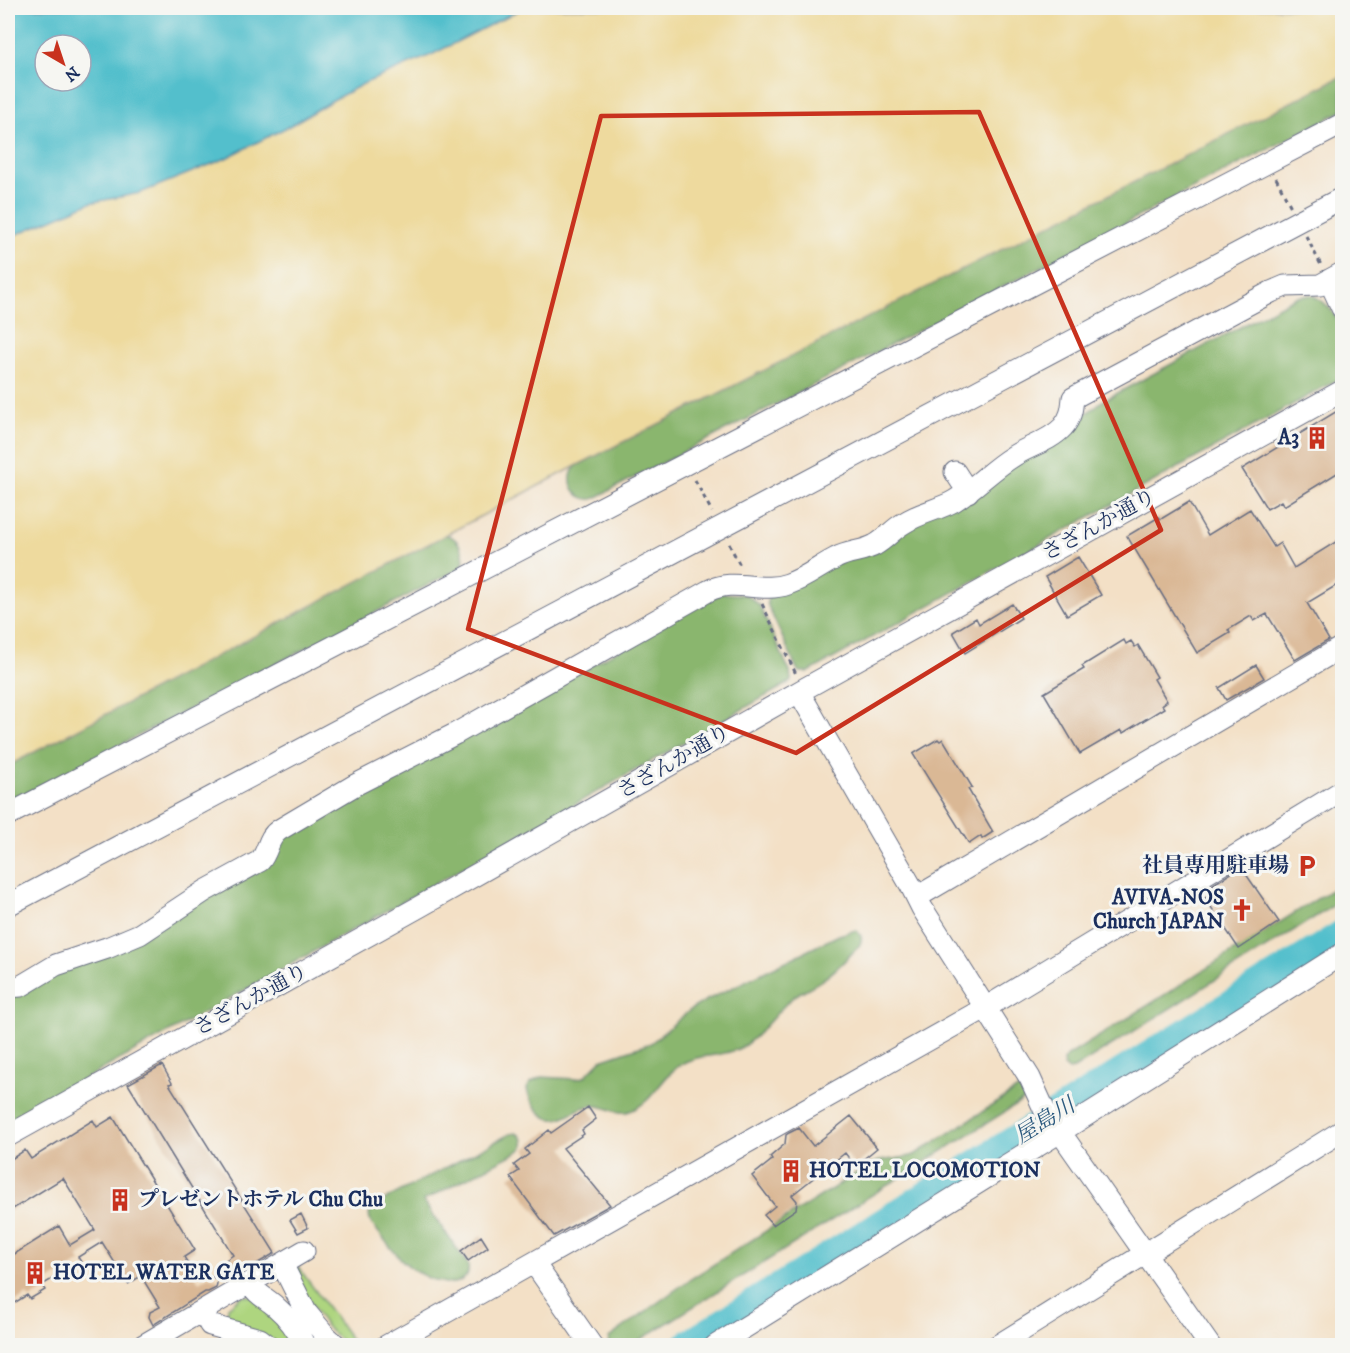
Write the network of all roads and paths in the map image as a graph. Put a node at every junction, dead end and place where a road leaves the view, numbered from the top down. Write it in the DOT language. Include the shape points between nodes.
graph roads {
  1 [pos="1342,124"];
  2 [pos="1276,178"];
  3 [pos="1342,198"];
  4 [pos="1296,216"];
  5 [pos="1336,277"];
  6 [pos="1342,308"];
  7 [pos="1342,391"];
  8 [pos="955,472"];
  9 [pos="695,480"];
  10 [pos="968,492"];
  11 [pos="712,512"];
  12 [pos="728,543"];
  13 [pos="751,587"];
  14 [pos="1342,647"];
  15 [pos="798,685"];
  16 [pos="1342,790"];
  17 [pos="8,815"];
  18 [pos="916,897"];
  19 [pos="8,905"];
  20 [pos="1342,954"];
  21 [pos="8,987"];
  22 [pos="985,1008"];
  23 [pos="1058,1130"];
  24 [pos="1342,1131"];
  25 [pos="8,1136"];
  26 [pos="304,1251"];
  27 [pos="1145,1253"];
  28 [pos="534,1263"];
  29 [pos="282,1264"];
  30 [pos="250,1283"];
  31 [pos="208,1327"];
  32 [pos="307,1335"];
  33 [pos="152,1343"];
  34 [pos="269,1346"];
  35 [pos="338,1346"];
  36 [pos="386,1346"];
  37 [pos="592,1346"];
  38 [pos="716,1346"];
  39 [pos="996,1346"];
  40 [pos="1210,1346"];
  1 -- 17 [label="street"];
  2 -- 4 [label="path"];
  3 -- 19 [label="street"];
  5 -- 6 [label="street"];
  5 -- 10 [label="street" via="1320,285 1285,286 1270,292 1066,401 1069,419 1061,429 1009,459"];
  7 -- 15 [label="street, さざんか通り"];
  8 -- 10 [label="street"];
  9 -- 11 [label="path"];
  10 -- 13 [label="street" via="902,524 878,544 837,557 801,579 770,588"];
  12 -- 13 [label="path"];
  13 -- 15 [label="path" via="765,608"];
  13 -- 21 [label="street" via="730,584 708,591 279,830 260,861 140,934 56,965 21,986"];
  14 -- 18 [label="street"];
  15 -- 18 [label="street"];
  15 -- 25 [label="street, さざんか通り" via="419,907"];
  16 -- 22 [label="street"];
  18 -- 22 [label="street"];
  20 -- 23 [label="street"];
  22 -- 23 [label="street"];
  22 -- 28 [label="street"];
  23 -- 27 [label="street"];
  23 -- 38 [label="street"];
  24 -- 27 [label="street"];
  26 -- 29 [label="street"];
  27 -- 39 [label="street"];
  27 -- 40 [label="street"];
  28 -- 36 [label="street"];
  28 -- 37 [label="street"];
  29 -- 30 [label="street"];
  29 -- 32 [label="street" via="298,1299"];
  30 -- 31 [label="street"];
  30 -- 32 [label="street" via="255,1292"];
  31 -- 33 [label="street"];
  31 -- 34 [label="street" via="260,1339"];
  32 -- 35 [label="street"];
}
